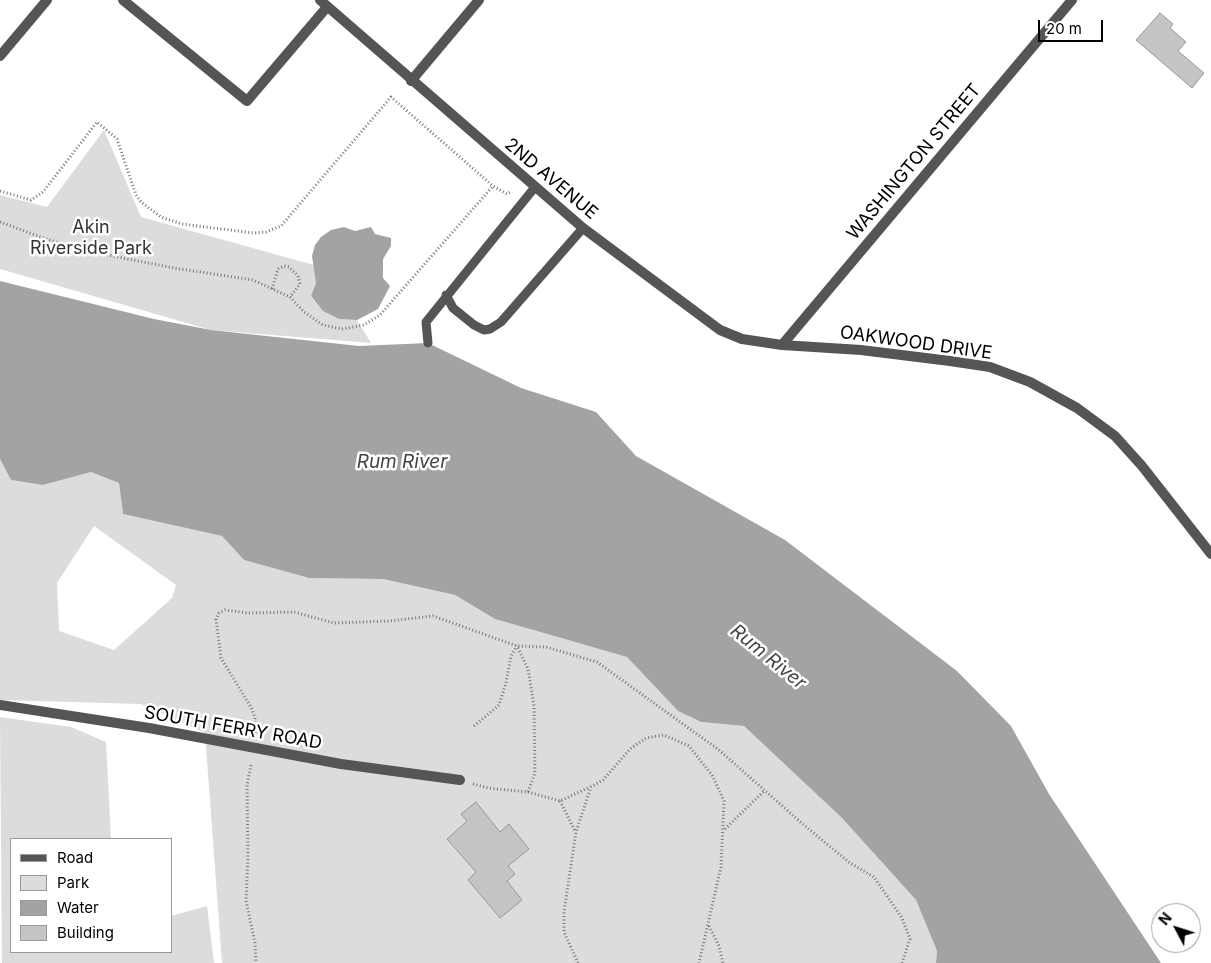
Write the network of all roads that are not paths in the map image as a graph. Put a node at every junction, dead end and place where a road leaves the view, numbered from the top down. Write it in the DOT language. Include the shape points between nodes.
graph roads {
  1 [pos="47,0"];
  2 [pos="123,0"];
  3 [pos="479,0"];
  4 [pos="1072,0"];
  5 [pos="323,3"];
  6 [pos="0,56"];
  7 [pos="411,82"];
  8 [pos="535,187"];
  9 [pos="583,228"];
  10 [pos="446,295"];
  11 [pos="428,343"];
  12 [pos="782,345"];
  13 [pos="1211,554"];
  14 [pos="0,705"];
  15 [pos="460,780"];
  1 -- 6 [label="street"];
  2 -- 5 [label="street" via="247,101"];
  3 -- 7 [label="street"];
  4 -- 12 [label="street, WASHINGTON STREET"];
  5 -- 7 [label="street, 2ND AVENUE"];
  7 -- 8 [label="street, 2ND AVENUE"];
  8 -- 9 [label="street, 2ND AVENUE"];
  8 -- 10 [label="lane"];
  9 -- 10 [label="lane" via="501,322 490,329 484,330 468,320 453,308"];
  9 -- 12 [label="street, 2ND AVENUE" via="720,330 742,339"];
  10 -- 11 [label="lane" via="426,322"];
  12 -- 13 [label="street, OAKWOOD DRIVE" via="861,350 950,361 990,368 1030,382 1077,408 1115,436"];
  14 -- 15 [label="street, SOUTH FERRY ROAD" via="149,728 341,764"];
}
